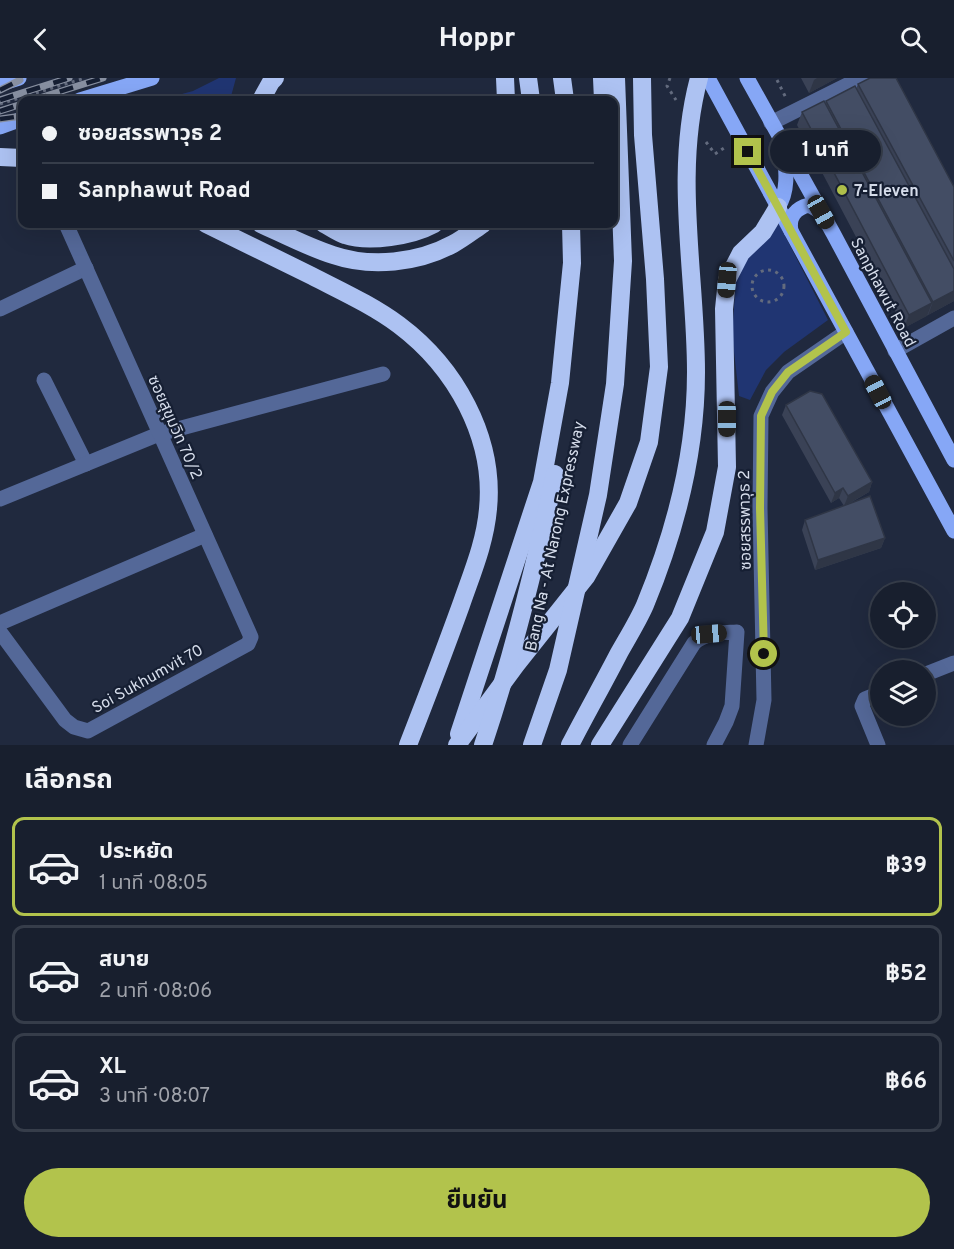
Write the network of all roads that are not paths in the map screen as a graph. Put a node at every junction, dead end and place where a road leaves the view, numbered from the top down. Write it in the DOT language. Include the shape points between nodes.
graph roads {
  1 [pos="19,78"];
  2 [pos="152,78"];
  3 [pos="275,78"];
  4 [pos="505,78"];
  5 [pos="528,78"];
  6 [pos="562,78"];
  7 [pos="574,78"];
  8 [pos="602,78"];
  9 [pos="616,78"];
  10 [pos="642,78"];
  11 [pos="699,78"];
  12 [pos="708,78"];
  13 [pos="747,78"];
  14 [pos="861,78"];
  15 [pos="0,84"];
  16 [pos="93,96"];
  17 [pos="263,96"];
  18 [pos="506,96"];
  19 [pos="530,96"];
  20 [pos="564,96"];
  21 [pos="576,96"];
  22 [pos="603,96"];
  23 [pos="617,96"];
  24 [pos="18,120"];
  25 [pos="771,123"];
  26 [pos="0,127"];
  27 [pos="618,130"];
  28 [pos="783,145"];
  29 [pos="0,157"];
  30 [pos="18,158"];
  31 [pos="778,207"];
  32 [pos="821,212"];
  33 [pos="68,228"];
  34 [pos="214,228"];
  35 [pos="269,228"];
  36 [pos="331,228"];
  37 [pos="424,228"];
  38 [pos="477,228"];
  39 [pos="571,228"];
  40 [pos="582,228"];
  41 [pos="611,228"];
  42 [pos="791,231"];
  43 [pos="86,268"];
  44 [pos="0,309"];
  45 [pos="954,318"];
  46 [pos="846,332"];
  47 [pos="894,351"];
  48 [pos="383,374"];
  49 [pos="44,380"];
  50 [pos="159,434"];
  51 [pos="954,460"];
  52 [pos="86,464"];
  53 [pos="0,499"];
  54 [pos="954,531"];
  55 [pos="205,535"];
  56 [pos="0,623"];
  57 [pos="764,631"];
  58 [pos="0,632"];
  59 [pos="736,632"];
  60 [pos="248,644"];
  61 [pos="954,663"];
  62 [pos="936,670"];
  63 [pos="870,697"];
  64 [pos="870,726"];
  65 [pos="870,726"];
  66 [pos="758,743"];
  67 [pos="408,745"];
  68 [pos="456,745"];
  69 [pos="483,745"];
  70 [pos="523,745"];
  71 [pos="532,745"];
  72 [pos="570,745"];
  73 [pos="600,745"];
  74 [pos="630,745"];
  75 [pos="714,745"];
  76 [pos="878,745"];
  1 -- 15 [label="main road"];
  2 -- 16 [label="main road"];
  3 -- 17 [label="highway"];
  4 -- 18 [label="highway"];
  5 -- 19 [label="highway"];
  6 -- 20 [label="highway"];
  7 -- 21 [label="highway"];
  8 -- 22 [label="highway"];
  9 -- 23 [label="highway"];
  10 -- 68 [label="highway" via="659,367 649,442 628,503 586,577"];
  11 -- 72 [label="highway" via="688,144 687,198 695,414 683,492 671,537 644,606"];
  12 -- 31 [label="main road"];
  13 -- 25 [label="main road, Sanphawut Road"];
  14 -- 25 [label="street"];
  24 -- 26 [label="main road"];
  25 -- 28 [label="main road, Sanphawut Road"];
  27 -- 71 [label="highway" via="623,261 615,384 598,495 558,670"];
  28 -- 31 [label="main road" via="786,176"];
  28 -- 32 [label="main road, Sanphawut Road"];
  29 -- 30 [label="highway"];
  31 -- 42 [label="main road"];
  31 -- 73 [label="highway" via="763,232 741,253 727,280 724,309 727,467 716,532 680,618"];
  32 -- 42 [label="main road" via="809,205 801,207 789,223"];
  32 -- 47 [label="main road, Sanphawut Road"];
  33 -- 43 [label="street, ซอยสุขุมวิท 70/2"];
  34 -- 67 [label="highway" via="346,293 399,325 442,365 458,387 475,424 488,480 482,545"];
  35 -- 38 [label="highway" via="334,256 370,262 422,256 453,244"];
  36 -- 37 [label="highway" via="345,236 387,239"];
  39 -- 68 [label="highway" via="572,262 560,382 542,482"];
  40 -- 69 [label="highway, Bang Na - At Narong Expressway" via="575,342 556,466 532,581"];
  41 -- 70 [label="highway, Bang Na - At Narong Expressway" via="606,367 591,472 533,720"];
  42 -- 46 [label="main road"];
  43 -- 44 [label="street"];
  43 -- 50 [label="street, ซอยสุขุมวิท 70/2"];
  45 -- 47 [label="street"];
  46 -- 54 [label="main road"];
  46 -- 57 [label="street, ซอยสรรพาวุธ 2" via="788,372 772,392 761,416"];
  47 -- 51 [label="main road, Sanphawut Road"];
  48 -- 50 [label="street"];
  49 -- 52 [label="street"];
  50 -- 52 [label="street"];
  50 -- 55 [label="street, ซอยสุขุมวิท 70/2"];
  52 -- 53 [label="street"];
  55 -- 56 [label="street"];
  55 -- 60 [label="street, ซอยสุขุมวิท 70/2" via="251,637"];
  57 -- 59 [label="street"];
  57 -- 66 [label="street, ซอยสรรพาวุธ 2" via="764,700"];
  58 -- 60 [label="street, Soi Sukhumvit 70" via="65,720 88,731"];
  59 -- 74 [label="street" via="709,634 694,643"];
  59 -- 75 [label="street" via="732,706"];
  61 -- 62 [label="street"];
  63 -- 65 [label="street" via="862,706"];
  64 -- 76 [label="street"];
}
